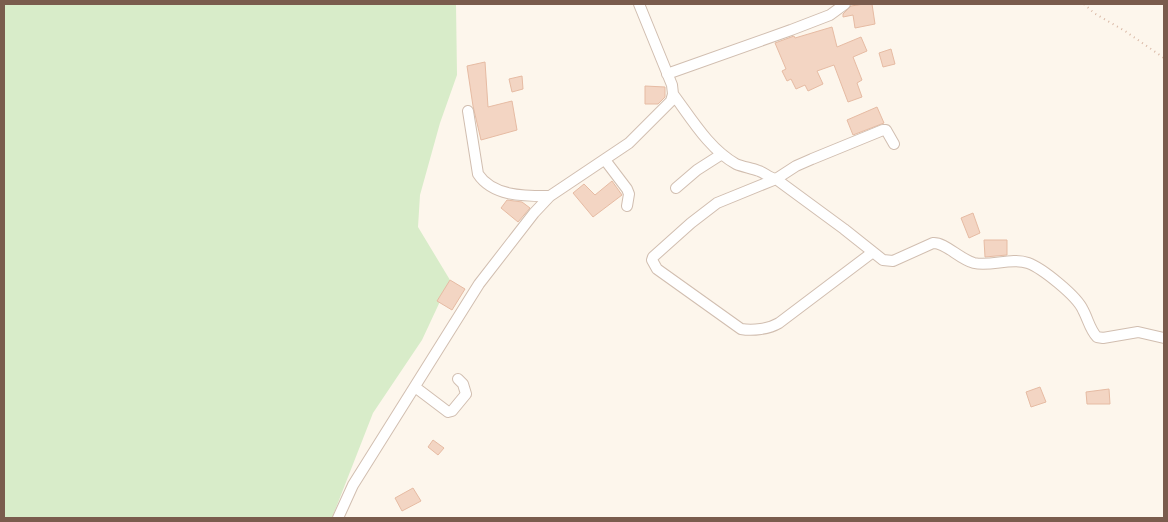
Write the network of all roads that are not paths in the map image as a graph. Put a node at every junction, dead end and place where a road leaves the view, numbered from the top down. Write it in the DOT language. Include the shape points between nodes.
graph roads {
  1 [pos="639,4"];
  2 [pos="845,4"];
  3 [pos="667,74"];
  4 [pos="673,94"];
  5 [pos="468,111"];
  6 [pos="894,144"];
  7 [pos="722,154"];
  8 [pos="605,160"];
  9 [pos="776,179"];
  10 [pos="676,188"];
  11 [pos="550,196"];
  12 [pos="627,206"];
  13 [pos="873,252"];
  14 [pos="1164,338"];
  15 [pos="458,379"];
  16 [pos="415,387"];
  17 [pos="338,518"];
  1 -- 3 [label="street"];
  2 -- 3 [label="street" via="830,15"];
  3 -- 4 [label="street"];
  4 -- 7 [label="street"];
  4 -- 8 [label="street" via="671,102 642,131"];
  5 -- 11 [label="street" via="478,174 483,181 507,193"];
  6 -- 9 [label="street" via="884,130 796,166"];
  7 -- 9 [label="street" via="738,165"];
  7 -- 10 [label="street"];
  8 -- 11 [label="street"];
  8 -- 12 [label="street" via="627,189"];
  9 -- 13 [label="street"];
  9 -- 13 [label="street" via="717,203 653,258 656,269 741,329 748,330 780,323"];
  11 -- 16 [label="street" via="479,284"];
  13 -- 14 [label="street" via="889,262 939,242 968,261 979,264 1028,263 1059,283 1078,301 1097,338 1138,332"];
  15 -- 16 [label="street" via="466,394 448,412"];
  16 -- 17 [label="street" via="353,485"];
}
